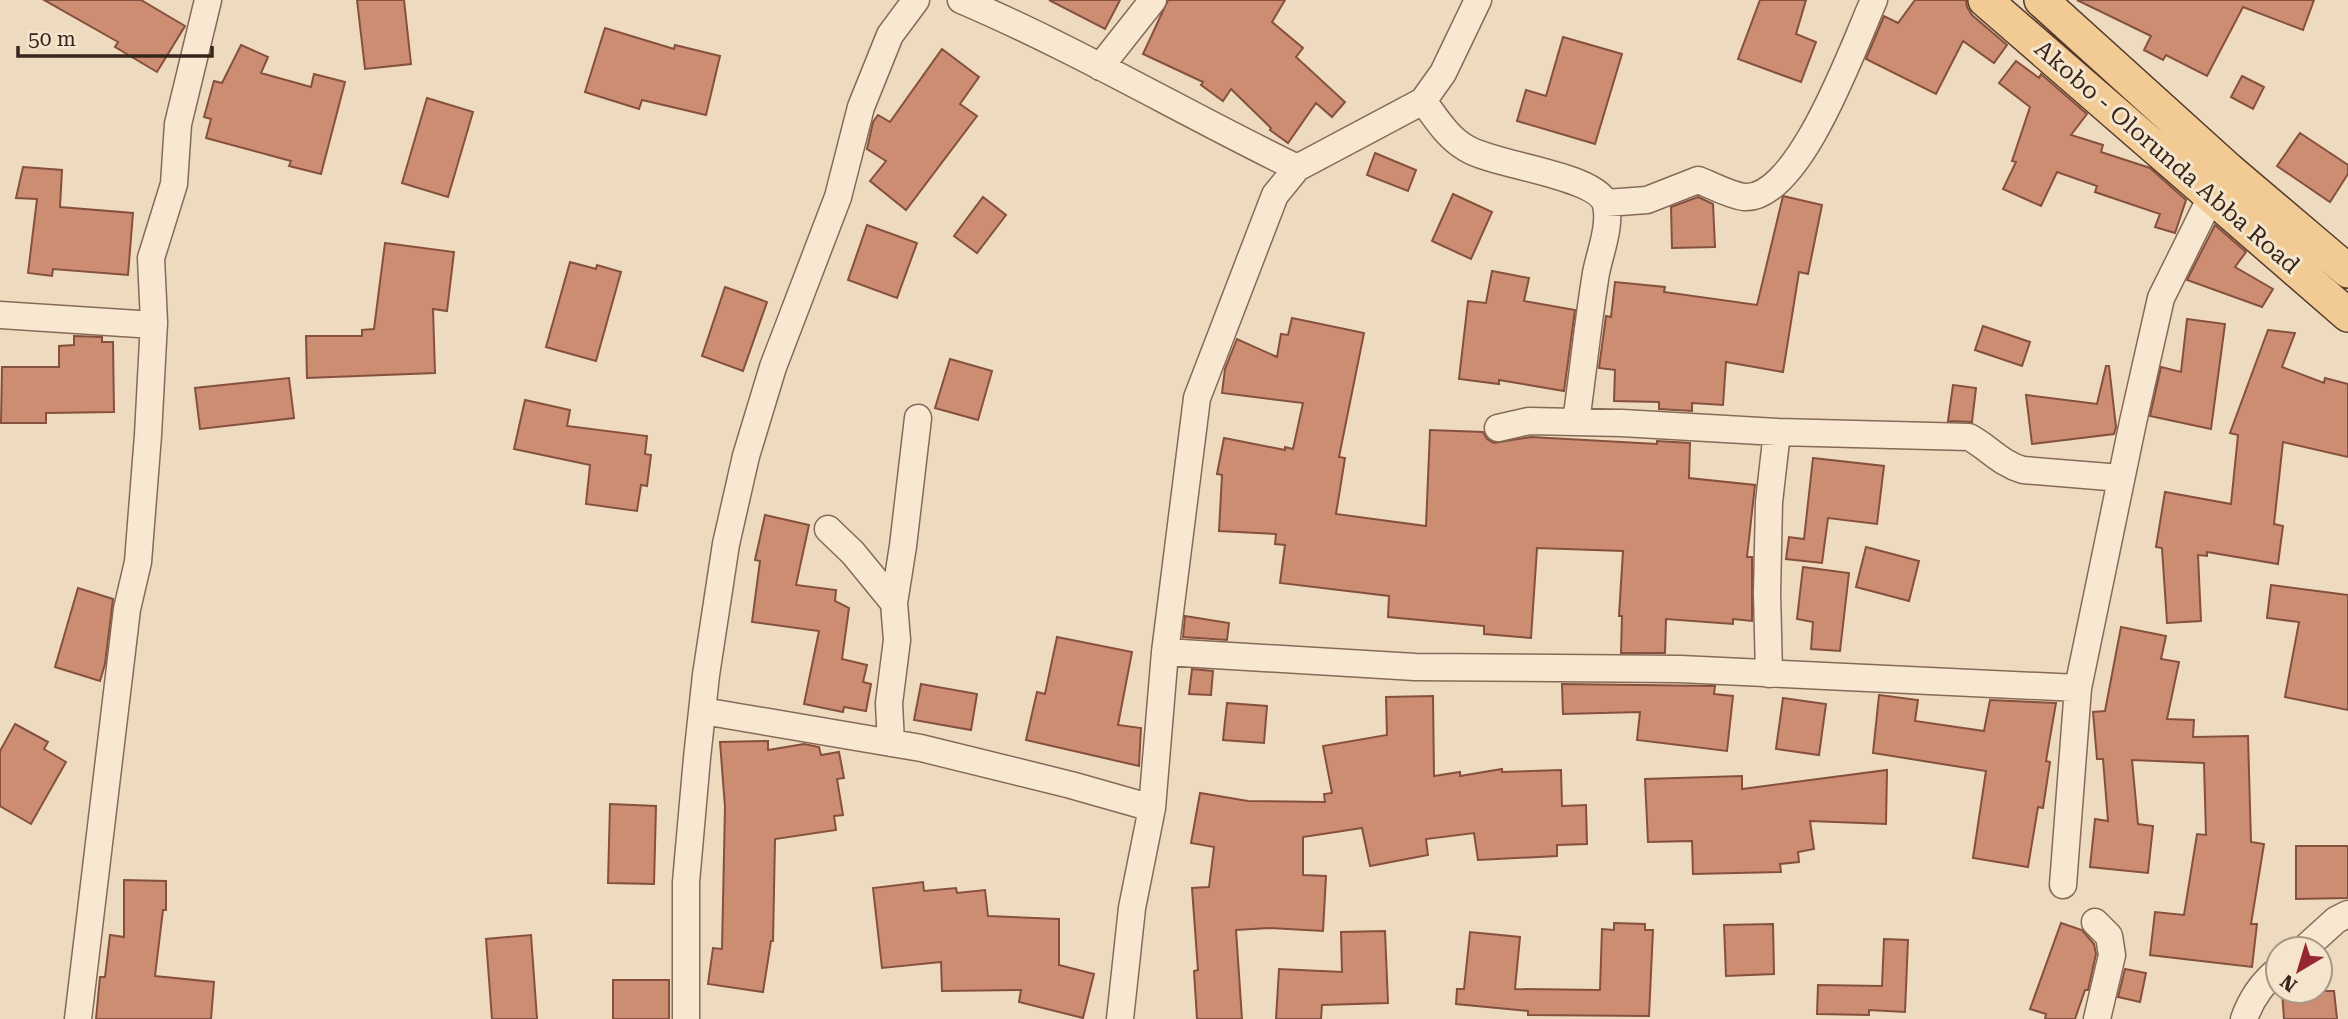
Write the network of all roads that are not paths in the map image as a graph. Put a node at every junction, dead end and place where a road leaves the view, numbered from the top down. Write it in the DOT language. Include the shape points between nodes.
graph roads {
  1 [pos="208,0"];
  2 [pos="916,0"];
  3 [pos="961,0"];
  4 [pos="1153,0"];
  5 [pos="1478,0"];
  6 [pos="1874,0"];
  7 [pos="1985,0"];
  8 [pos="2040,0"];
  9 [pos="1100,66"];
  10 [pos="1423,101"];
  11 [pos="1297,168"];
  12 [pos="2212,195"];
  13 [pos="1606,203"];
  14 [pos="2348,271"];
  15 [pos="0,314"];
  16 [pos="2348,315"];
  17 [pos="153,325"];
  18 [pos="918,418"];
  19 [pos="1576,422"];
  20 [pos="1498,428"];
  21 [pos="1777,432"];
  22 [pos="2121,478"];
  23 [pos="828,529"];
  24 [pos="894,603"];
  25 [pos="1164,652"];
  26 [pos="1769,674"];
  27 [pos="2078,688"];
  28 [pos="703,711"];
  29 [pos="891,743"];
  30 [pos="1152,808"];
  31 [pos="2063,885"];
  32 [pos="2348,914"];
  33 [pos="2095,922"];
  34 [pos="2319,935"];
  35 [pos="2264,983"];
  36 [pos="78,1019"];
  37 [pos="686,1019"];
  38 [pos="1120,1019"];
  39 [pos="2097,1019"];
  40 [pos="2244,1019"];
  1 -- 17 [label="street" via="178,124 174,184 151,258"];
  2 -- 28 [label="street" via="890,35 861,107 838,197 773,367 750,443 726,544"];
  3 -- 9 [label="street"];
  4 -- 9 [label="street"];
  5 -- 10 [label="street" via="1443,73"];
  6 -- 13 [label="street" via="1799,157 1765,192 1745,197 1698,180 1647,200"];
  7 -- 12 [label="main road, Akobo - Olorunda Abba Road"];
  8 -- 14 [label="main road, Akobo - Olorunda Abba Road"];
  9 -- 11 [label="street"];
  10 -- 11 [label="street"];
  10 -- 13 [label="street" via="1450,137 1468,150 1566,177 1595,191"];
  11 -- 25 [label="street" via="1275,195 1197,398"];
  12 -- 16 [label="main road, Akobo - Olorunda Abba Road"];
  12 -- 22 [label="street" via="2161,298"];
  13 -- 19 [label="street"];
  15 -- 17 [label="street"];
  17 -- 36 [label="street" via="138,562 127,609"];
  18 -- 24 [label="street"];
  19 -- 20 [label="street" via="1529,421"];
  19 -- 21 [label="street"];
  21 -- 22 [label="street" via="1969,437 2009,466 2023,470"];
  21 -- 26 [label="street" via="1769,502"];
  22 -- 27 [label="street"];
  23 -- 24 [label="street"];
  24 -- 29 [label="street" via="897,640 889,703"];
  25 -- 26 [label="street" via="1415,667"];
  25 -- 30 [label="street"];
  26 -- 27 [label="street"];
  27 -- 31 [label="street"];
  28 -- 29 [label="street"];
  28 -- 37 [label="street" via="686,881"];
  29 -- 30 [label="street"];
  30 -- 38 [label="street" via="1132,908"];
  32 -- 34 [label="street"];
  33 -- 39 [label="street" via="2109,936 2112,955"];
  35 -- 40 [label="street"];
}
